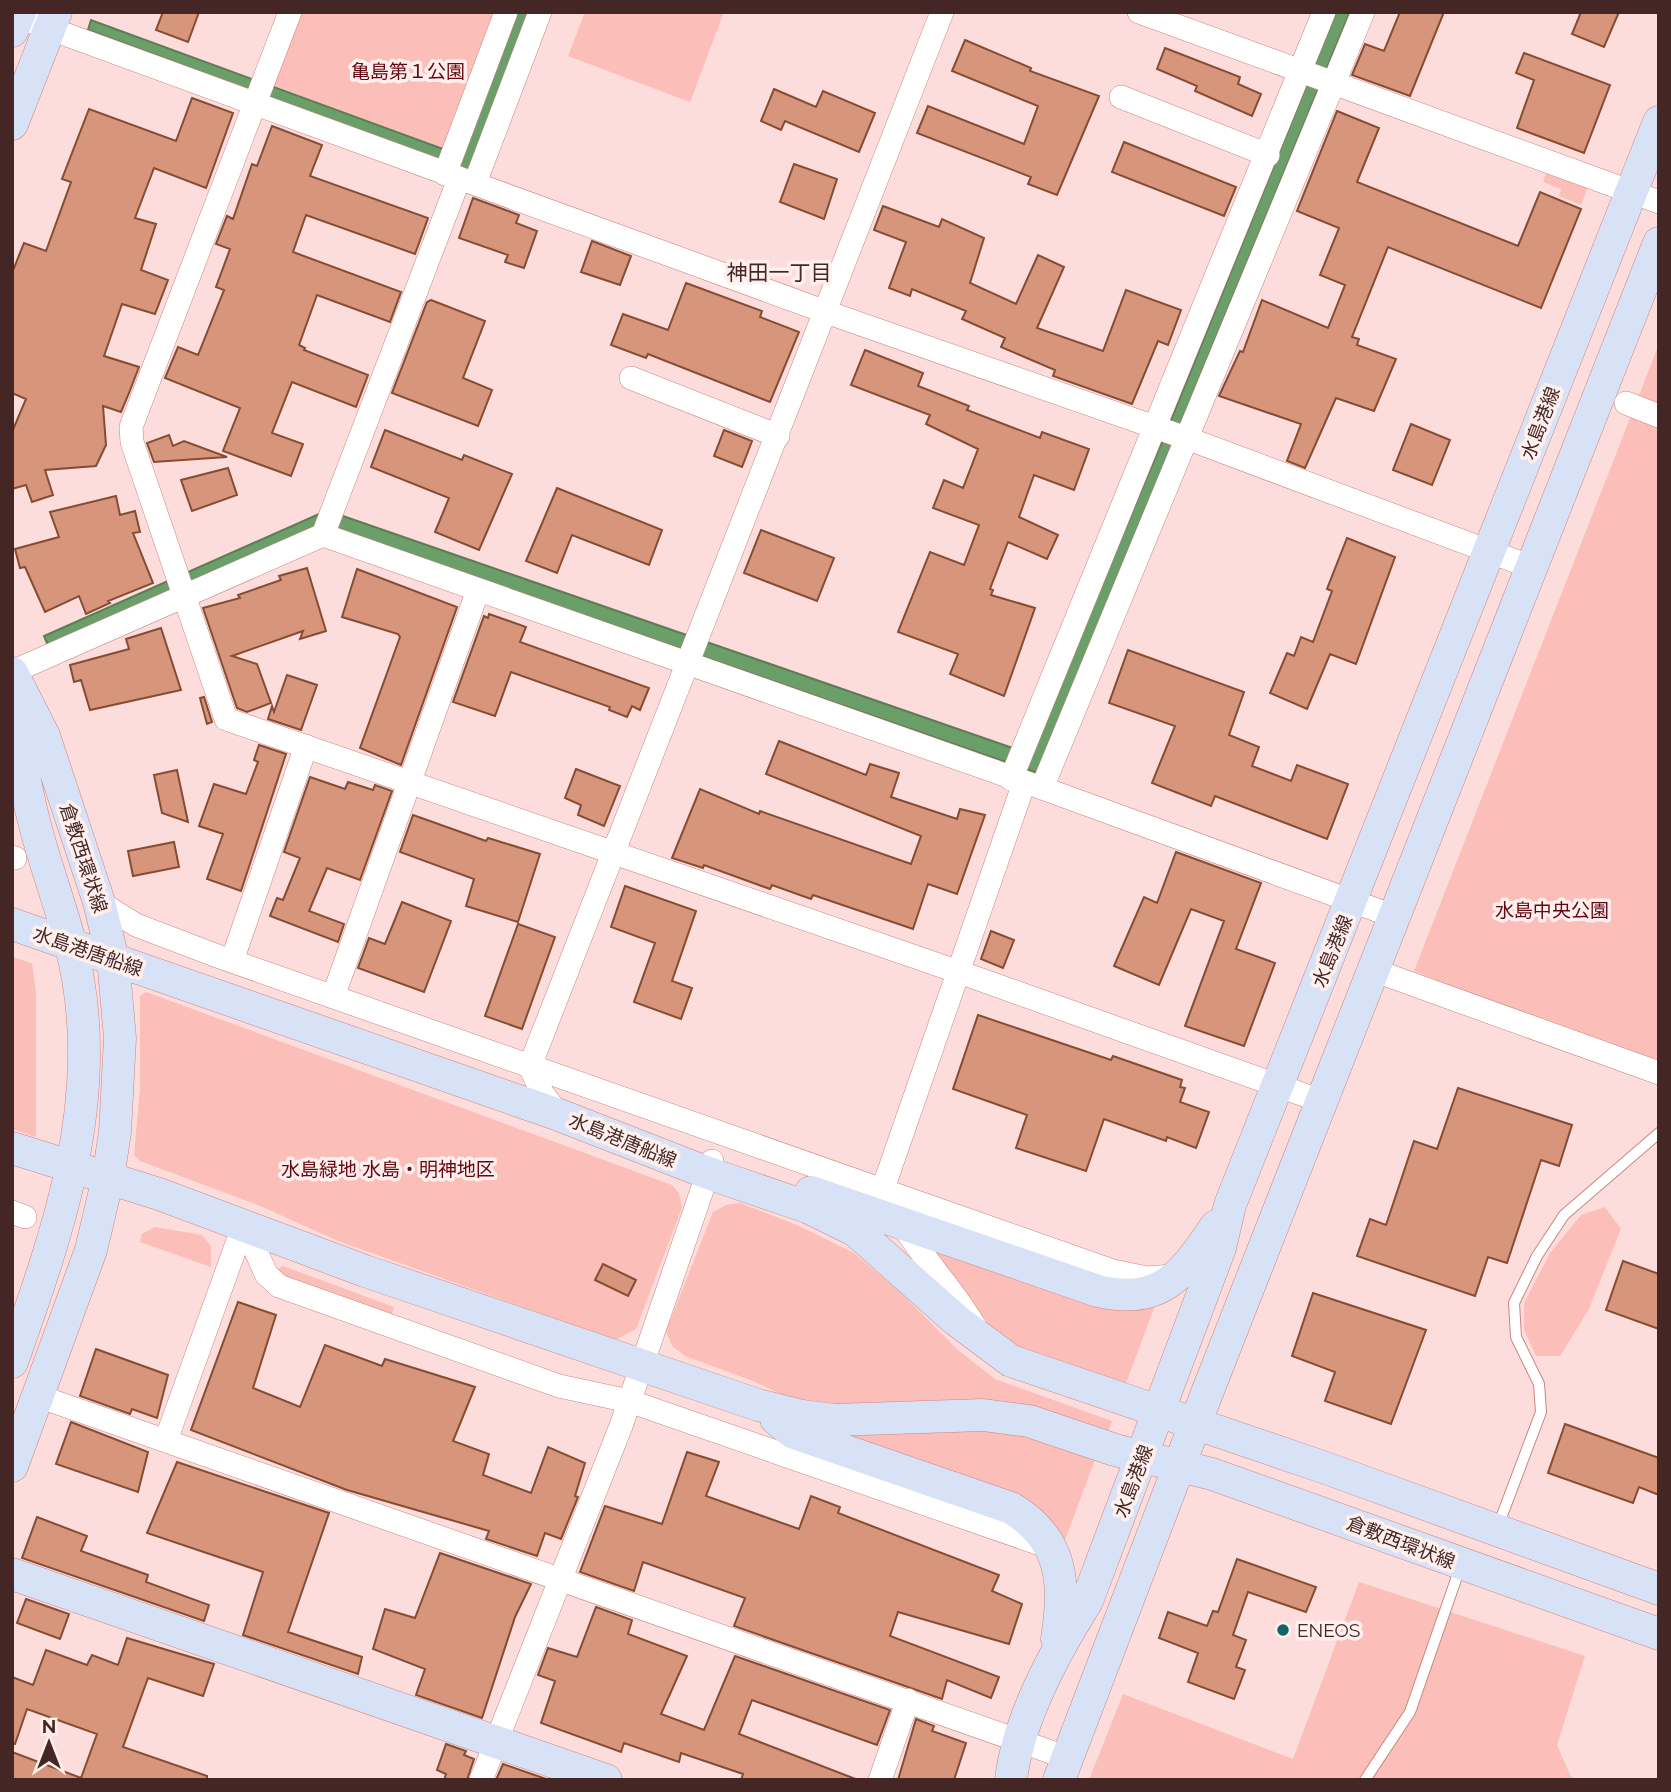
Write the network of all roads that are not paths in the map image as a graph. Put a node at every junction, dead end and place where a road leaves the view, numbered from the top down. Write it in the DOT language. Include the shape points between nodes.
graph roads {
  1 [pos="290,12"];
  2 [pos="506,12"];
  3 [pos="540,12"];
  4 [pos="942,12"];
  5 [pos="1139,12"];
  6 [pos="1324,12"];
  7 [pos="1363,12"];
  8 [pos="17,20"];
  9 [pos="52,20"];
  10 [pos="1317,77"];
  11 [pos="259,94"];
  12 [pos="1121,97"];
  13 [pos="1659,122"];
  14 [pos="12,124"];
  15 [pos="1268,155"];
  16 [pos="456,170"];
  17 [pos="1645,196"];
  18 [pos="1659,243"];
  19 [pos="826,312"];
  20 [pos="631,378"];
  21 [pos="1626,403"];
  22 [pos="1659,416"];
  23 [pos="1172,434"];
  24 [pos="778,436"];
  25 [pos="326,526"];
  26 [pos="1490,552"];
  27 [pos="1531,567"];
  28 [pos="180,586"];
  29 [pos="478,590"];
  30 [pos="693,652"];
  31 [pos="12,674"];
  32 [pos="306,746"];
  33 [pos="1023,773"];
  34 [pos="410,781"];
  35 [pos="614,853"];
  36 [pos="1352,900"];
  37 [pos="99,902"];
  38 [pos="1393,916"];
  39 [pos="12,924"];
  40 [pos="70,944"];
  41 [pos="113,959"];
  42 [pos="232,961"];
  43 [pos="1373,970"];
  44 [pos="959,972"];
  45 [pos="333,997"];
  46 [pos="530,1066"];
  47 [pos="1659,1073"];
  48 [pos="1278,1085"];
  49 [pos="478,1088"];
  50 [pos="1321,1101"];
  51 [pos="559,1115"];
  52 [pos="1659,1133"];
  53 [pos="12,1148"];
  54 [pos="710,1167"];
  55 [pos="74,1168"];
  56 [pos="108,1178"];
  57 [pos="882,1190"];
  58 [pos="849,1203"];
  59 [pos="1230,1205"];
  60 [pos="900,1221"];
  61 [pos="244,1224"];
  62 [pos="1178,1275"];
  63 [pos="985,1343"];
  64 [pos="12,1362"];
  65 [pos="641,1366"];
  66 [pos="38,1396"];
  67 [pos="629,1401"];
  68 [pos="758,1405"];
  69 [pos="1159,1412"];
  70 [pos="1195,1423"];
  71 [pos="166,1440"];
  72 [pos="1142,1457"];
  73 [pos="12,1466"];
  74 [pos="1179,1466"];
  75 [pos="1496,1532"];
  76 [pos="1053,1548"];
  77 [pos="1461,1565"];
  78 [pos="12,1574"];
  79 [pos="559,1577"];
  80 [pos="1659,1589"];
  81 [pos="1659,1633"];
  82 [pos="1054,1654"];
  83 [pos="908,1700"];
  84 [pos="495,1742"];
  85 [pos="1009,1766"];
  86 [pos="1063,1769"];
  87 [pos="481,1780"];
  88 [pos="606,1780"];
  89 [pos="880,1780"];
  90 [pos="1365,1780"];
  1 -- 11 [label="street"];
  2 -- 16 [label="street"];
  3 -- 16 [label="street"];
  4 -- 19 [label="street"];
  5 -- 10 [label="street"];
  6 -- 10 [label="street"];
  7 -- 10 [label="street"];
  8 -- 9 [label="street"];
  9 -- 11 [label="street"];
  9 -- 14 [label="main road"];
  10 -- 15 [label="street"];
  10 -- 17 [label="street"];
  10 -- 23 [label="street"];
  11 -- 16 [label="street"];
  11 -- 28 [label="street" via="131,427"];
  12 -- 15 [label="street"];
  13 -- 17 [label="main road, 水島港線"];
  15 -- 23 [label="street"];
  16 -- 19 [label="street"];
  16 -- 25 [label="street"];
  17 -- 26 [label="main road, 水島港線"];
  18 -- 27 [label="main road, 水島港線"];
  19 -- 23 [label="street"];
  19 -- 24 [label="street"];
  20 -- 24 [label="street"];
  21 -- 22 [label="street"];
  23 -- 26 [label="street"];
  23 -- 33 [label="street"];
  23 -- 33 [label="street"];
  24 -- 30 [label="street"];
  25 -- 28 [label="street"];
  25 -- 29 [label="street"];
  26 -- 27 [label="street"];
  26 -- 36 [label="main road, 水島港線"];
  27 -- 38 [label="main road, 水島港線"];
  28 -- 31 [label="street"];
  28 -- 32 [label="street" via="226,719"];
  29 -- 30 [label="street"];
  29 -- 34 [label="street"];
  30 -- 33 [label="street"];
  30 -- 35 [label="street"];
  31 -- 37 [label="main road, 倉敷西環状線" via="44,736"];
  31 -- 40 [label="main road, 倉敷西環状線" via="18,745 35,827"];
  32 -- 34 [label="street"];
  32 -- 42 [label="street"];
  33 -- 36 [label="street"];
  33 -- 44 [label="street"];
  34 -- 35 [label="street"];
  34 -- 45 [label="street"];
  35 -- 44 [label="street"];
  35 -- 46 [label="street"];
  36 -- 38 [label="street"];
  36 -- 48 [label="main road, 水島港線"];
  37 -- 41 [label="main road, 倉敷西環状線"];
  37 -- 42 [label="street" via="136,925"];
  38 -- 43 [label="main road, 水島港線"];
  39 -- 40 [label="main road, 水島港唐船線"];
  40 -- 41 [label="main road, 水島港唐船線"];
  40 -- 55 [label="main road, 倉敷西環状線" via="83,1012 85,1065"];
  41 -- 49 [label="main road, 水島港唐船線"];
  41 -- 56 [label="main road, 倉敷西環状線" via="120,1038"];
  42 -- 45 [label="street"];
  43 -- 47 [label="street"];
  43 -- 50 [label="main road, 水島港線"];
  44 -- 48 [label="street"];
  44 -- 57 [label="street"];
  45 -- 46 [label="street"];
  46 -- 49 [label="street"];
  46 -- 51 [label="street"];
  46 -- 57 [label="street"];
  48 -- 50 [label="street"];
  48 -- 59 [label="main road, 水島港線"];
  49 -- 51 [label="main road, 水島港唐船線"];
  50 -- 70 [label="main road, 水島港線"];
  51 -- 54 [label="main road, 水島港唐船線"];
  52 -- 75 [label="lane" via="1564,1215 1514,1303 1516,1337 1539,1384 1541,1412"];
  53 -- 55 [label="main road"];
  54 -- 58 [label="main road"];
  54 -- 63 [label="main road, 水島港唐船線" via="856,1231"];
  54 -- 65 [label="street"];
  55 -- 56 [label="main road"];
  55 -- 64 [label="main road, 倉敷西環状線"];
  56 -- 61 [label="main road"];
  56 -- 66 [label="main road, 倉敷西環状線" via="91,1250"];
  57 -- 58 [label="street"];
  57 -- 60 [label="street"];
  57 -- 62 [label="street" via="1113,1271 1147,1278"];
  58 -- 60 [label="main road"];
  59 -- 62 [label="main road"];
  59 -- 69 [label="main road, 水島港線" via="1220,1248"];
  60 -- 62 [label="main road" via="1113,1295 1147,1293"];
  60 -- 63 [label="street" via="914,1246 961,1302"];
  61 -- 65 [label="main road" via="365,1271"];
  61 -- 67 [label="street" via="266,1274 279,1286 559,1386"];
  61 -- 71 [label="street"];
  63 -- 69 [label="main road, 水島港唐船線" via="1011,1361"];
  65 -- 67 [label="street"];
  65 -- 68 [label="main road"];
  66 -- 71 [label="street"];
  66 -- 73 [label="main road, 倉敷西環状線"];
  67 -- 76 [label="street"];
  67 -- 79 [label="street"];
  68 -- 72 [label="main road" via="834,1420 1006,1416"];
  68 -- 76 [label="main road" via="794,1433 1011,1508 1028,1518"];
  69 -- 70 [label="main road, 水島港唐船線"];
  69 -- 72 [label="main road, 水島港線"];
  70 -- 74 [label="main road, 水島港線"];
  70 -- 75 [label="main road"];
  71 -- 79 [label="street"];
  72 -- 74 [label="main road, 倉敷西環状線"];
  72 -- 82 [label="main road, 水島港線" via="1087,1601"];
  74 -- 77 [label="main road, 倉敷西環状線"];
  74 -- 86 [label="main road, 水島港線"];
  75 -- 80 [label="main road"];
  76 -- 82 [label="main road" via="1063,1600"];
  77 -- 81 [label="main road, 倉敷西環状線"];
  77 -- 90 [label="lane" via="1410,1712"];
  78 -- 84 [label="main road"];
  79 -- 83 [label="street"];
  79 -- 84 [label="street"];
  82 -- 85 [label="main road, 水島港線"];
  83 -- 85 [label="street"];
  83 -- 89 [label="street"];
  84 -- 87 [label="street"];
  84 -- 88 [label="main road"];
  85 -- 86 [label="street"];
}
